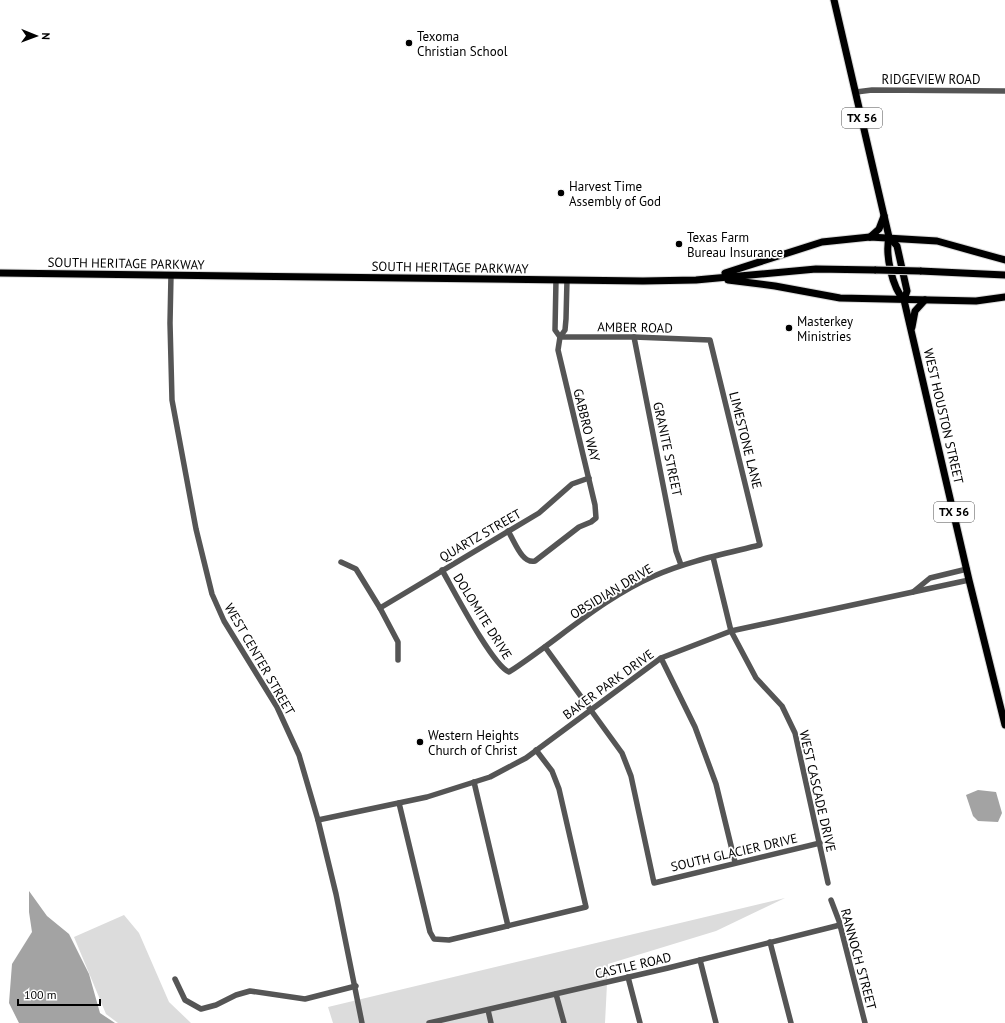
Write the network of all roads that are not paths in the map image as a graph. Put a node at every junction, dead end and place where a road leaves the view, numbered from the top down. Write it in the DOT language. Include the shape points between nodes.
graph roads {
  1 [pos="834,0"];
  2 [pos="1005,91"];
  3 [pos="856,92"];
  4 [pos="884,216"];
  5 [pos="870,237"];
  6 [pos="889,237"];
  7 [pos="1005,260"];
  8 [pos="0,273"];
  9 [pos="171,275"];
  10 [pos="1005,275"];
  11 [pos="556,280"];
  12 [pos="567,280"];
  13 [pos="696,280"];
  14 [pos="1005,297"];
  15 [pos="904,300"];
  16 [pos="925,300"];
  17 [pos="911,329"];
  18 [pos="560,337"];
  19 [pos="634,337"];
  20 [pos="710,340"];
  21 [pos="589,478"];
  22 [pos="508,531"];
  23 [pos="760,545"];
  24 [pos="713,557"];
  25 [pos="341,562"];
  26 [pos="680,565"];
  27 [pos="967,569"];
  28 [pos="442,570"];
  29 [pos="969,580"];
  30 [pos="913,592"];
  31 [pos="380,608"];
  32 [pos="731,631"];
  33 [pos="545,647"];
  34 [pos="661,658"];
  35 [pos="398,660"];
  36 [pos="509,672"];
  37 [pos="590,709"];
  38 [pos="1005,725"];
  39 [pos="536,750"];
  40 [pos="474,782"];
  41 [pos="399,803"];
  42 [pos="318,820"];
  43 [pos="820,843"];
  44 [pos="735,862"];
  45 [pos="828,883"];
  46 [pos="831,900"];
  47 [pos="840,925"];
  48 [pos="508,926"];
  49 [pos="770,942"];
  50 [pos="700,960"];
  51 [pos="628,978"];
  52 [pos="174,979"];
  53 [pos="356,986"];
  54 [pos="556,994"];
  55 [pos="488,1010"];
  56 [pos="362,1023"];
  57 [pos="429,1023"];
  58 [pos="492,1023"];
  59 [pos="564,1023"];
  60 [pos="640,1023"];
  61 [pos="716,1023"];
  62 [pos="791,1023"];
  63 [pos="865,1023"];
  1 -- 3 [label="main road, WEST HOUSTON STREET / TX 56"];
  2 -- 3 [label="street, RIDGEVIEW ROAD"];
  3 -- 4 [label="main road, WEST HOUSTON STREET / TX 56"];
  4 -- 5 [label="main road" via="879,229"];
  4 -- 6 [label="main road, WEST HOUSTON STREET / TX 56"];
  5 -- 6 [label="main road"];
  5 -- 13 [label="main road" via="822,242 736,271"];
  6 -- 7 [label="main road" via="937,241"];
  6 -- 15 [label="main road, WEST HOUSTON STREET / TX 56" via="887,248 897,292"];
  8 -- 9 [label="main road, SOUTH HERITAGE PARKWAY"];
  9 -- 11 [label="main road, SOUTH HERITAGE PARKWAY"];
  9 -- 42 [label="street, WEST CENTER STREET" via="172,400 196,529 212,594 224,621 277,707 299,755"];
  10 -- 13 [label="main road, SOUTH HERITAGE PARKWAY, bridge" via="816,270"];
  11 -- 12 [label="main road, SOUTH HERITAGE PARKWAY"];
  11 -- 18 [label="street, GABBRO WAY" via="555,330"];
  12 -- 13 [label="main road, SOUTH HERITAGE PARKWAY"];
  12 -- 18 [label="street, GABBRO WAY" via="565,330"];
  13 -- 15 [label="main road" via="754,283 840,298"];
  14 -- 16 [label="main road" via="976,301"];
  15 -- 16 [label="main road"];
  15 -- 17 [label="main road, WEST HOUSTON STREET / TX 56"];
  16 -- 17 [label="main road" via="915,311"];
  17 -- 27 [label="main road, WEST HOUSTON STREET / TX 56"];
  18 -- 19 [label="street, AMBER ROAD"];
  18 -- 21 [label="street, GABBRO WAY" via="558,350"];
  19 -- 20 [label="street, AMBER ROAD"];
  19 -- 26 [label="street, GRANITE STREET"];
  20 -- 23 [label="street, LIMESTONE LANE"];
  21 -- 22 [label="street, QUARTZ STREET" via="572,484 538,513"];
  21 -- 22 [label="street, GABBRO WAY" via="596,518 579,527 535,561 523,559"];
  22 -- 28 [label="street, QUARTZ STREET"];
  23 -- 24 [label="street, OBSIDIAN DRIVE"];
  24 -- 26 [label="street, OBSIDIAN DRIVE"];
  24 -- 32 [label="street, WEST CASCADE DRIVE"];
  25 -- 31 [label="street" via="356,569"];
  26 -- 33 [label="street, OBSIDIAN DRIVE" via="630,589"];
  27 -- 29 [label="main road, WEST HOUSTON STREET / TX 56"];
  27 -- 30 [label="street" via="930,578"];
  28 -- 31 [label="street, QUARTZ STREET"];
  28 -- 36 [label="street, DOLOMITE DRIVE" via="486,645 504,670"];
  29 -- 30 [label="street, BAKER PARK DRIVE"];
  29 -- 38 [label="main road, WEST HOUSTON STREET / TX 56"];
  30 -- 32 [label="street, BAKER PARK DRIVE"];
  31 -- 35 [label="street" via="398,642"];
  32 -- 34 [label="street, BAKER PARK DRIVE"];
  32 -- 43 [label="street, WEST CASCADE DRIVE" via="756,678 782,706 795,733"];
  33 -- 36 [label="street, OBSIDIAN DRIVE"];
  33 -- 37 [label="street"];
  34 -- 37 [label="street, BAKER PARK DRIVE"];
  34 -- 44 [label="street" via="695,727 716,784"];
  37 -- 39 [label="street, BAKER PARK DRIVE"];
  37 -- 44 [label="street, SOUTH GLACIER DRIVE" via="622,753 654,883"];
  39 -- 40 [label="street, BAKER PARK DRIVE" via="490,777"];
  39 -- 48 [label="street" via="555,778 586,907"];
  40 -- 41 [label="street, BAKER PARK DRIVE"];
  40 -- 48 [label="street"];
  41 -- 42 [label="street, BAKER PARK DRIVE"];
  41 -- 48 [label="street" via="430,932 434,939 449,940"];
  42 -- 53 [label="street, WEST CENTER STREET"];
  43 -- 44 [label="street, SOUTH GLACIER DRIVE"];
  43 -- 45 [label="street, WEST CASCADE DRIVE"];
  46 -- 47 [label="street, RANNOCH STREET"];
  47 -- 49 [label="street, CASTLE ROAD"];
  47 -- 63 [label="street, RANNOCH STREET"];
  49 -- 50 [label="street, CASTLE ROAD"];
  49 -- 62 [label="street"];
  50 -- 51 [label="street, CASTLE ROAD"];
  50 -- 61 [label="street"];
  51 -- 54 [label="street, CASTLE ROAD"];
  51 -- 60 [label="street"];
  52 -- 53 [label="street" via="185,1000 201,1009 250,991 305,999"];
  53 -- 56 [label="street, WEST CENTER STREET"];
  54 -- 55 [label="street, CASTLE ROAD"];
  54 -- 59 [label="street"];
  55 -- 57 [label="street, CASTLE ROAD"];
  55 -- 58 [label="street"];
}
